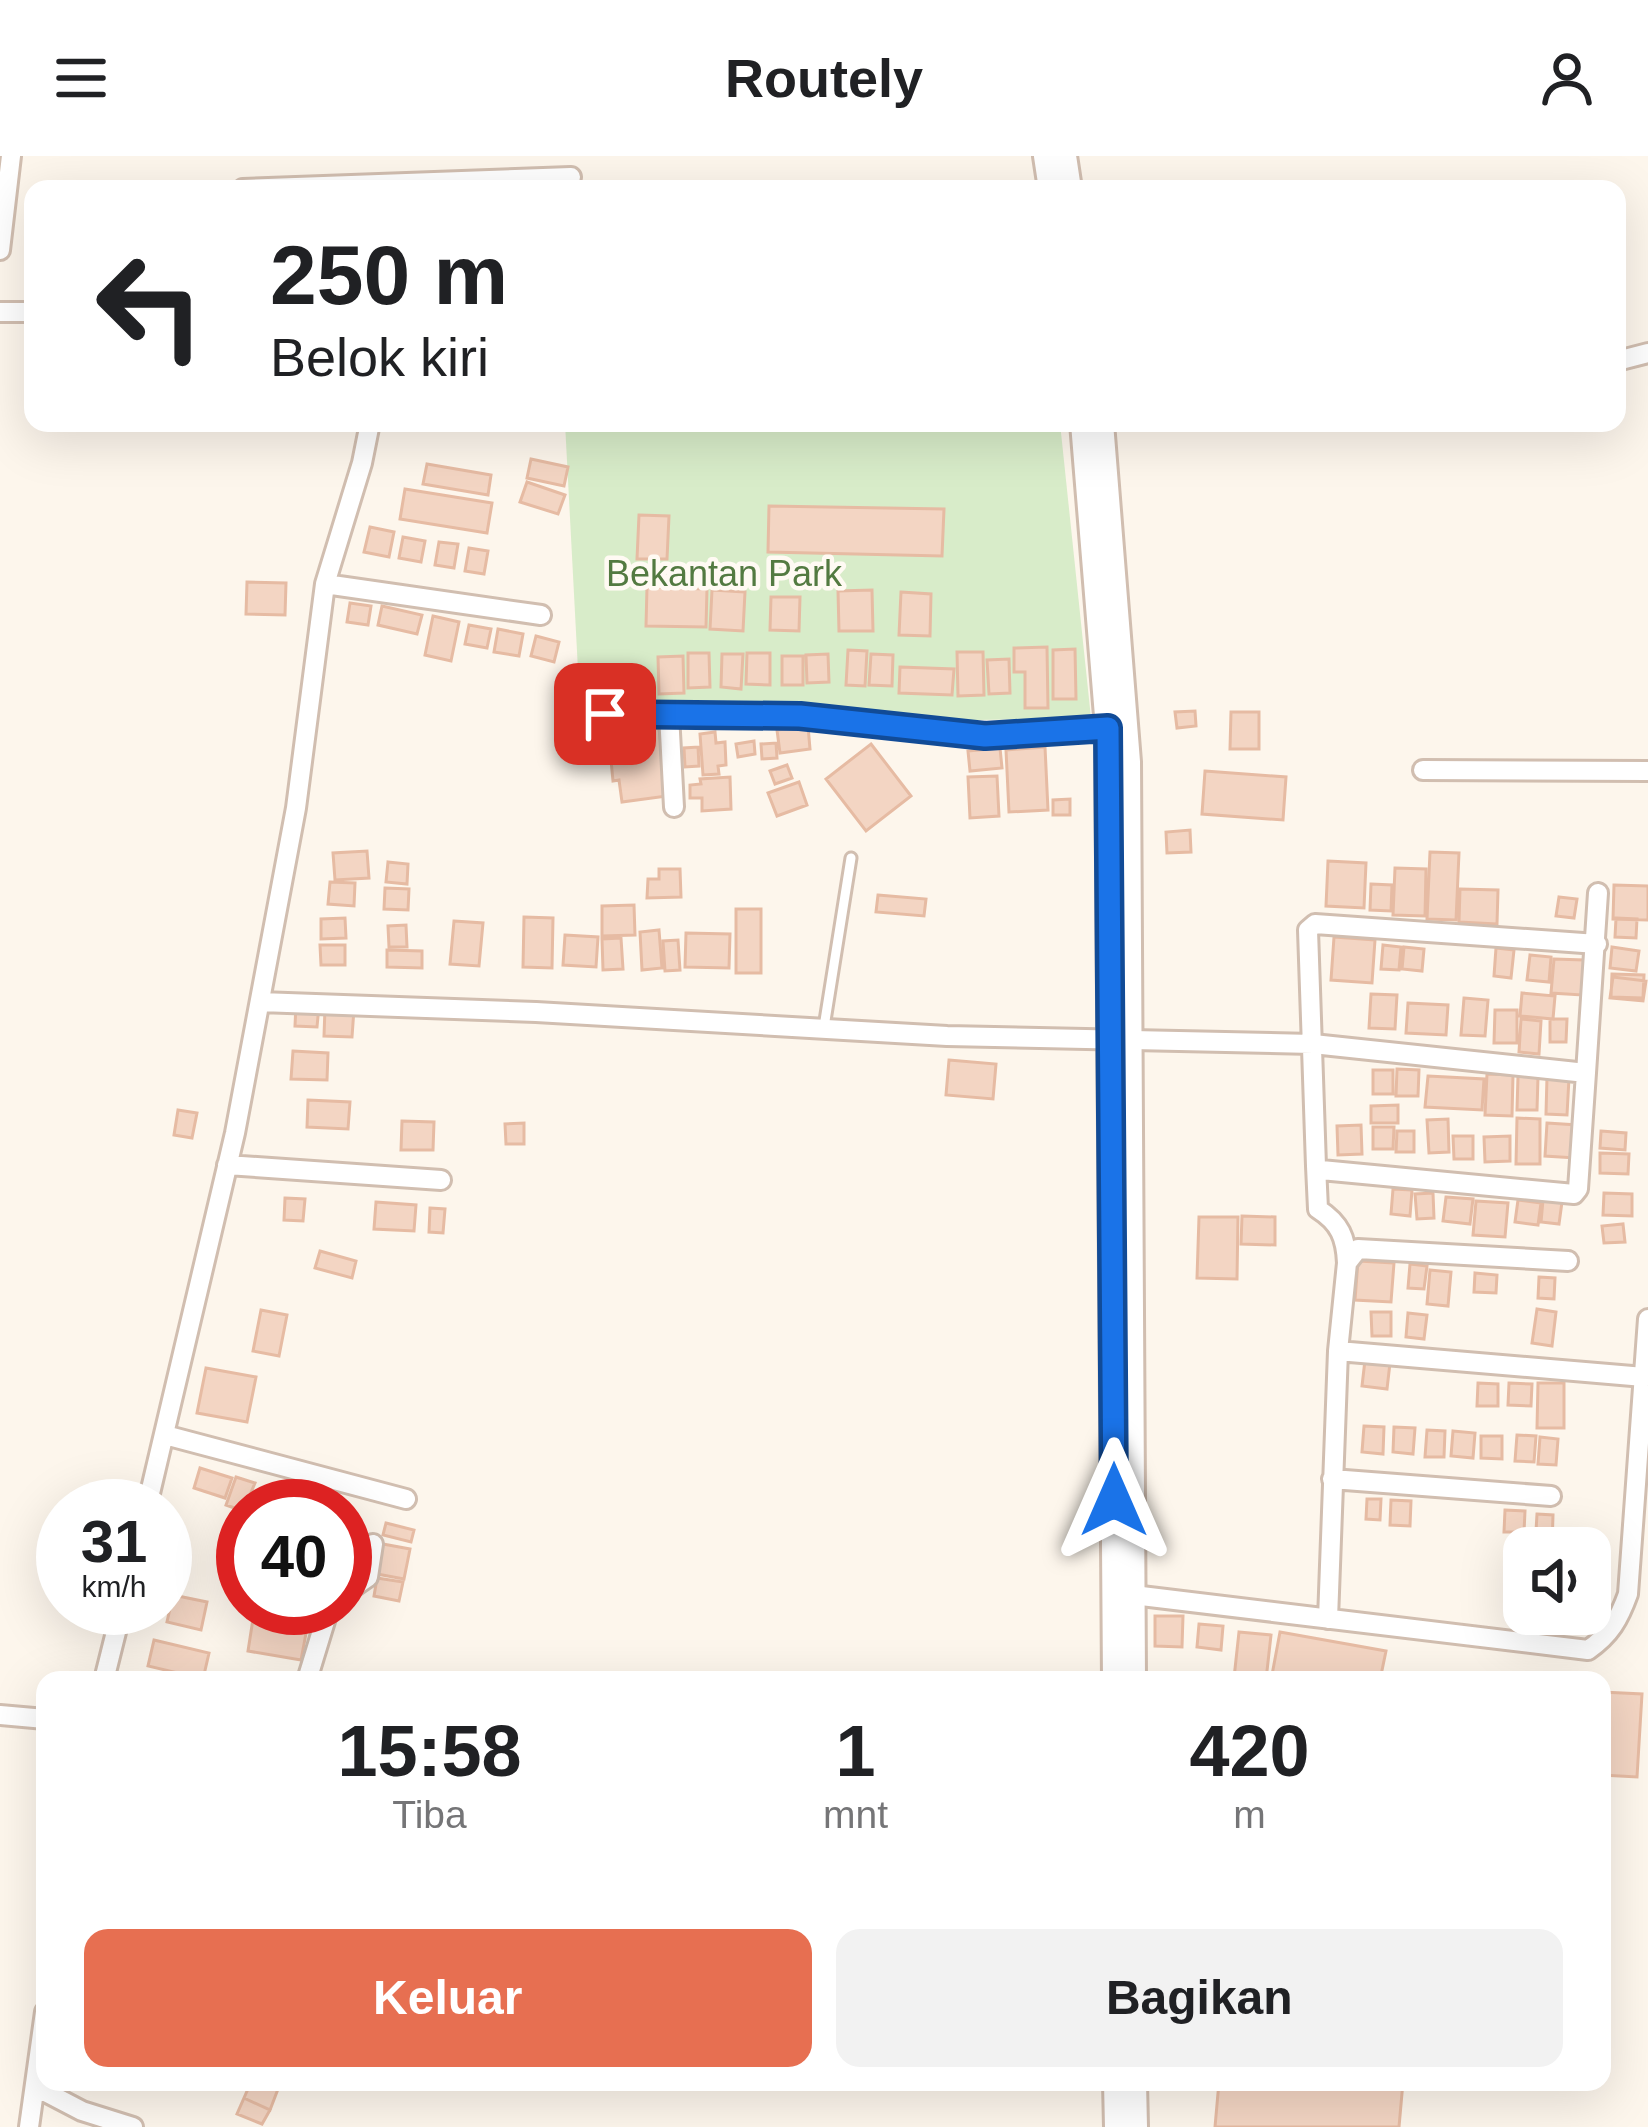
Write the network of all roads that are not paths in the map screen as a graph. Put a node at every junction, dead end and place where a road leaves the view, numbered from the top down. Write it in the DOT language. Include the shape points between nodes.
graph roads {
  1 [pos="11,156"];
  2 [pos="0,250"];
  3 [pos="368,432"];
  4 [pos="1084,432"];
  5 [pos="1101,432"];
  6 [pos="325,584"];
  7 [pos="541,615"];
  8 [pos="1111,638"];
  9 [pos="605,714"];
  10 [pos="669,714"];
  11 [pos="1108,728"];
  12 [pos="1423,770"];
  13 [pos="1648,771"];
  14 [pos="674,807"];
  15 [pos="850,858"];
  16 [pos="1598,893"];
  17 [pos="1597,944"];
  18 [pos="260,1002"];
  19 [pos="824,1027"];
  20 [pos="1120,1042"];
  21 [pos="1313,1044"];
  22 [pos="1586,1073"];
  23 [pos="227,1165"];
  24 [pos="1316,1166"];
  25 [pos="441,1180"];
  26 [pos="1568,1261"];
  27 [pos="1347,1263"];
  28 [pos="1648,1319"];
  29 [pos="1338,1351"];
  30 [pos="1644,1377"];
  31 [pos="165,1435"];
  32 [pos="154,1479"];
  33 [pos="1332,1479"];
  34 [pos="1551,1496"];
  35 [pos="406,1499"];
  36 [pos="373,1544"];
  37 [pos="372,1551"];
  38 [pos="1133,1594"];
  39 [pos="1328,1618"];
  40 [pos="115,1635"];
  41 [pos="321,1635"];
  42 [pos="106,1671"];
  43 [pos="310,1671"];
  44 [pos="1115,1671"];
  45 [pos="1133,1671"];
  46 [pos="0,1715"];
  47 [pos="36,1717"];
  48 [pos="36,2087"];
  49 [pos="44,2091"];
  50 [pos="1116,2091"];
  51 [pos="1134,2091"];
  52 [pos="29,2127"];
  53 [pos="133,2127"];
  54 [pos="1117,2127"];
  55 [pos="1135,2127"];
  1 -- 2 [label="street"];
  3 -- 6 [label="street"];
  4 -- 8 [label="street"];
  5 -- 8 [label="street"];
  6 -- 7 [label="street"];
  6 -- 18 [label="street"];
  8 -- 11 [label="street"];
  8 -- 20 [label="street" via="1128,762"];
  9 -- 10 [label="street"];
  10 -- 11 [label="street" via="867,720 985,736"];
  10 -- 14 [label="street"];
  11 -- 20 [label="street" via="1112,990"];
  12 -- 13 [label="street"];
  15 -- 19 [label="lane"];
  16 -- 17 [label="street"];
  17 -- 21 [label="street" via="1313,925"];
  17 -- 22 [label="street"];
  18 -- 19 [label="street"];
  18 -- 23 [label="street"];
  19 -- 20 [label="street"];
  20 -- 21 [label="street"];
  20 -- 38 [label="street"];
  20 -- 44 [label="street"];
  21 -- 22 [label="street"];
  21 -- 24 [label="street"];
  22 -- 24 [label="street" via="1574,1194"];
  23 -- 25 [label="street"];
  23 -- 31 [label="street"];
  24 -- 27 [label="street" via="1318,1209 1339,1227"];
  26 -- 27 [label="street" via="1358,1249"];
  27 -- 29 [label="street"];
  28 -- 30 [label="street"];
  29 -- 30 [label="street"];
  29 -- 33 [label="street"];
  30 -- 39 [label="street" via="1628,1594 1604,1639 1567,1651"];
  31 -- 32 [label="street"];
  31 -- 35 [label="street"];
  33 -- 34 [label="street"];
  33 -- 39 [label="street"];
  36 -- 37 [label="street"];
  38 -- 39 [label="street"];
  38 -- 45 [label="street"];
  40 -- 42 [label="street"];
  41 -- 43 [label="street"];
  46 -- 47 [label="street"];
  48 -- 52 [label="street"];
  49 -- 53 [label="street"];
  50 -- 54 [label="street"];
  51 -- 55 [label="street"];
}
